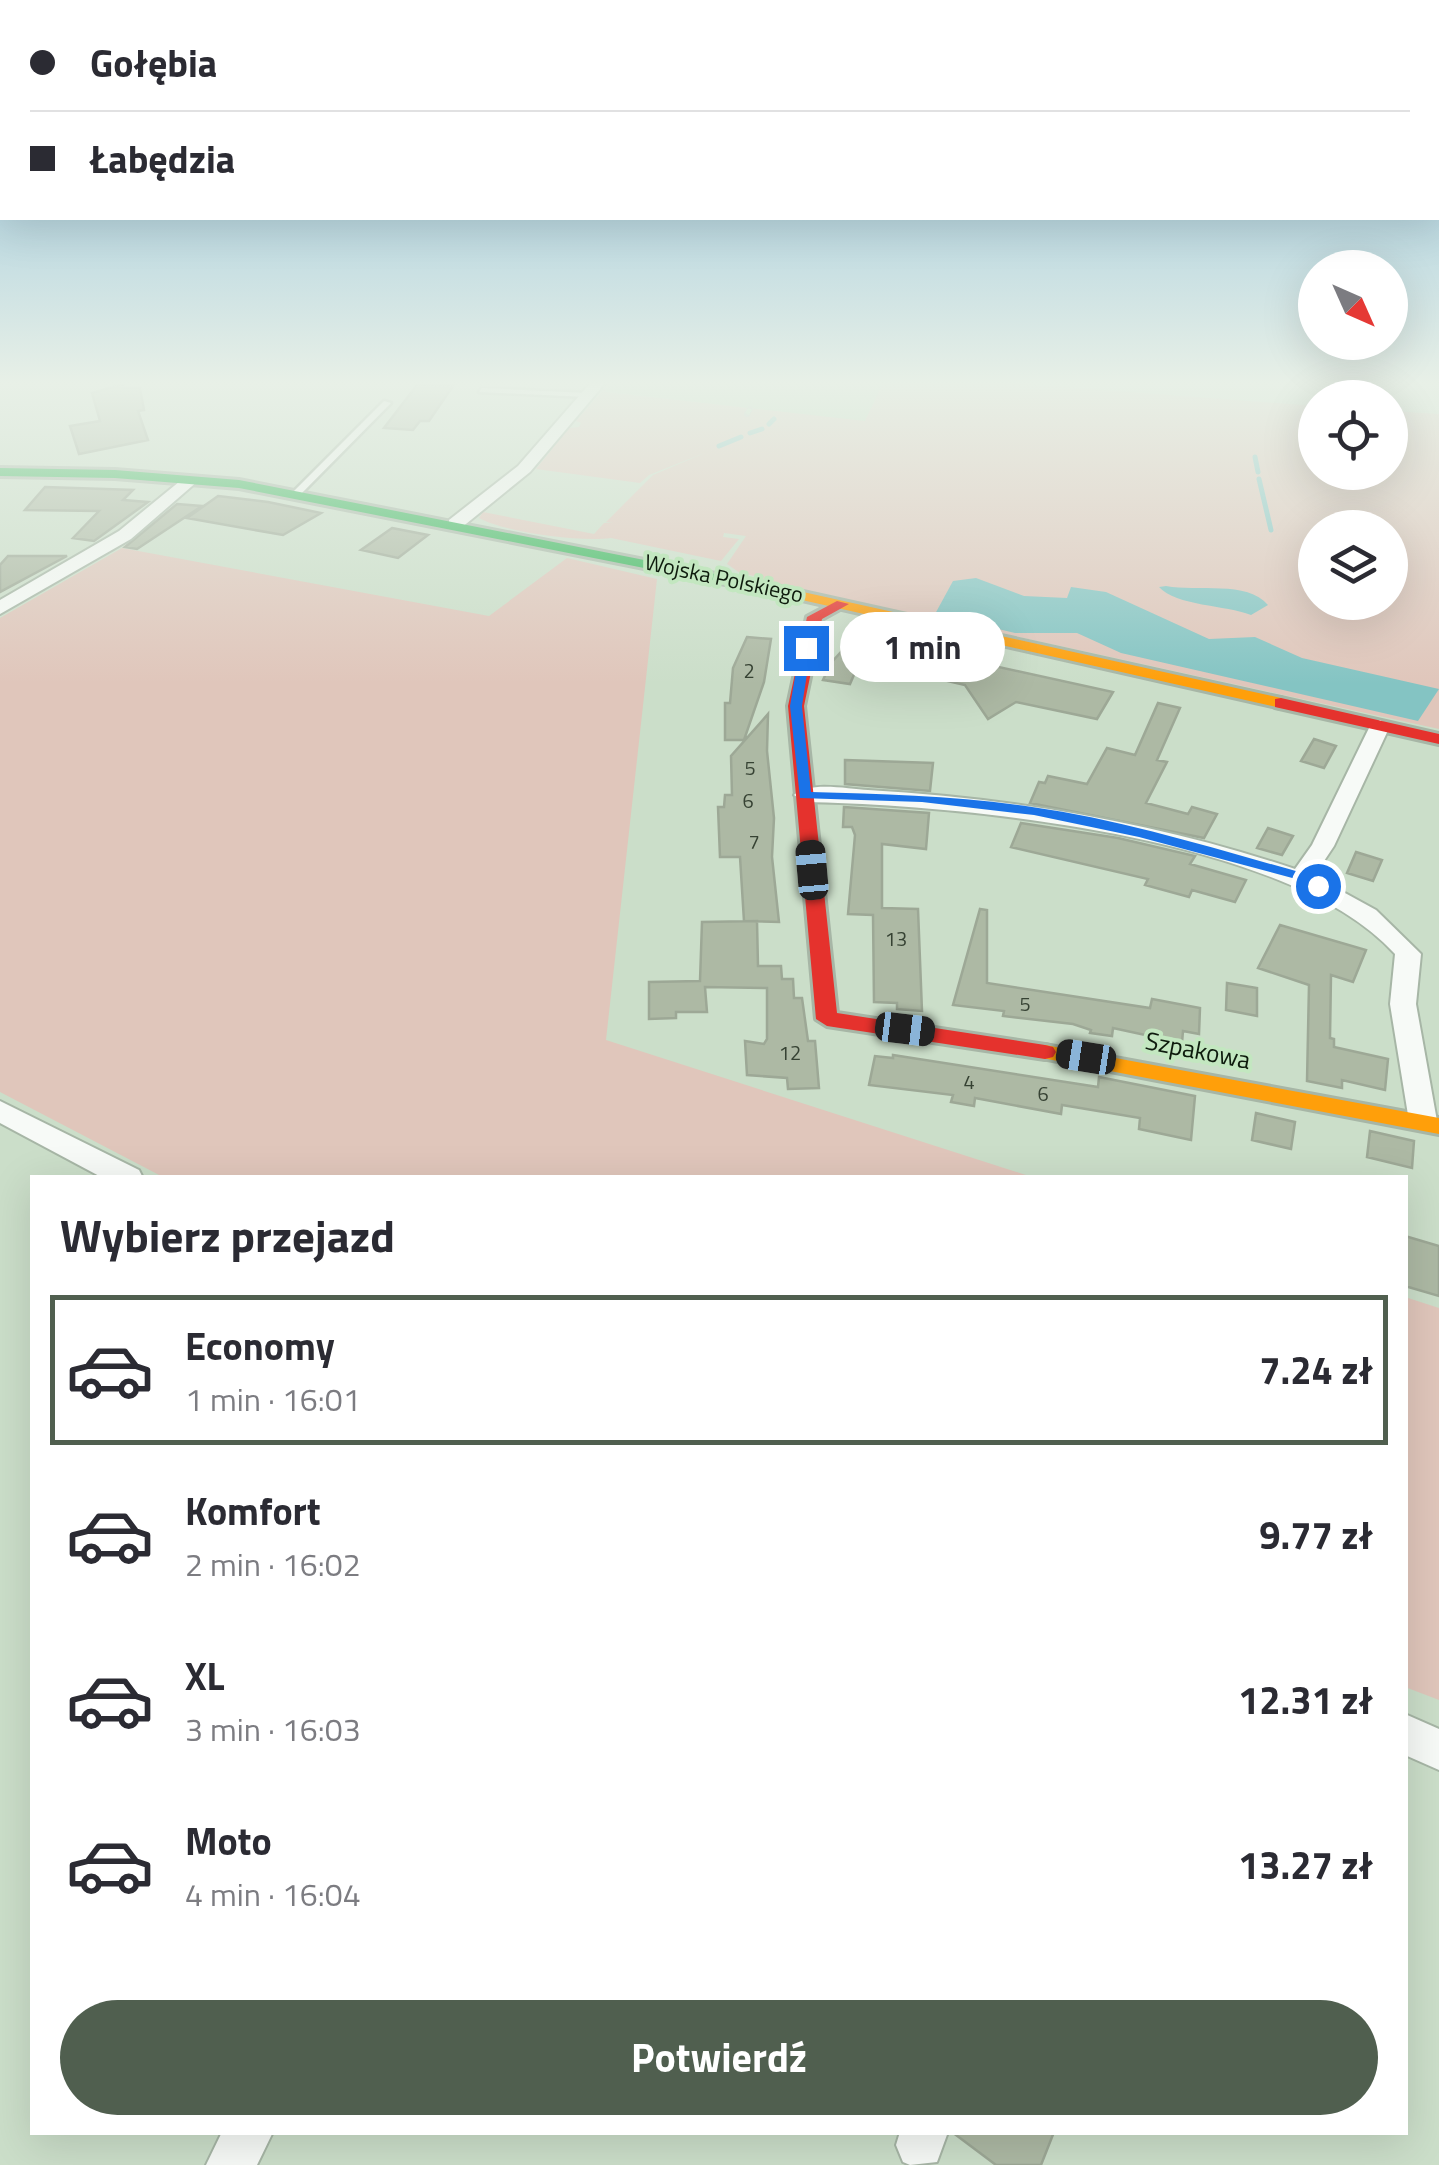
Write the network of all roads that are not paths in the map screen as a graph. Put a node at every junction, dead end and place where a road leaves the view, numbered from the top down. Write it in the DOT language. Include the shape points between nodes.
graph roads {
  1 [pos="189,482"];
  2 [pos="206,482"];
  3 [pos="307,482"];
  4 [pos="507,482"];
  5 [pos="295,494"];
  6 [pos="454,524"];
  7 [pos="842,604"];
  8 [pos="0,608"];
  9 [pos="1380,726"];
  10 [pos="1439,739"];
  11 [pos="805,795"];
  12 [pos="1309,881"];
  13 [pos="0,1111"];
  14 [pos="1431,1124"];
  15 [pos="122,1175"];
  16 [pos="1408,1735"];
  17 [pos="1439,1750"];
  18 [pos="247,2135"];
  19 [pos="230,2165"];
  1 -- 8 [label="street" via="125,535"];
  2 -- 5 [label="street, Wojska Polskiego"];
  3 -- 5 [label="lane"];
  4 -- 6 [label="street"];
  5 -- 6 [label="street, Wojska Polskiego"];
  6 -- 7 [label="street, Wojska Polskiego"];
  7 -- 9 [label="street, Wojska Polskiego"];
  7 -- 11 [label="street" via="815,617 806,648 796,706"];
  9 -- 10 [label="street, Wojska Polskiego"];
  9 -- 12 [label="street"];
  11 -- 12 [label="street" via="922,798 1034,811"];
  11 -- 14 [label="street, Szpakowa" via="827,1019 1121,1062"];
  12 -- 14 [label="street" via="1371,914 1408,954 1404,1004"];
  13 -- 15 [label="street"];
  16 -- 17 [label="street"];
  18 -- 19 [label="street"];
}
